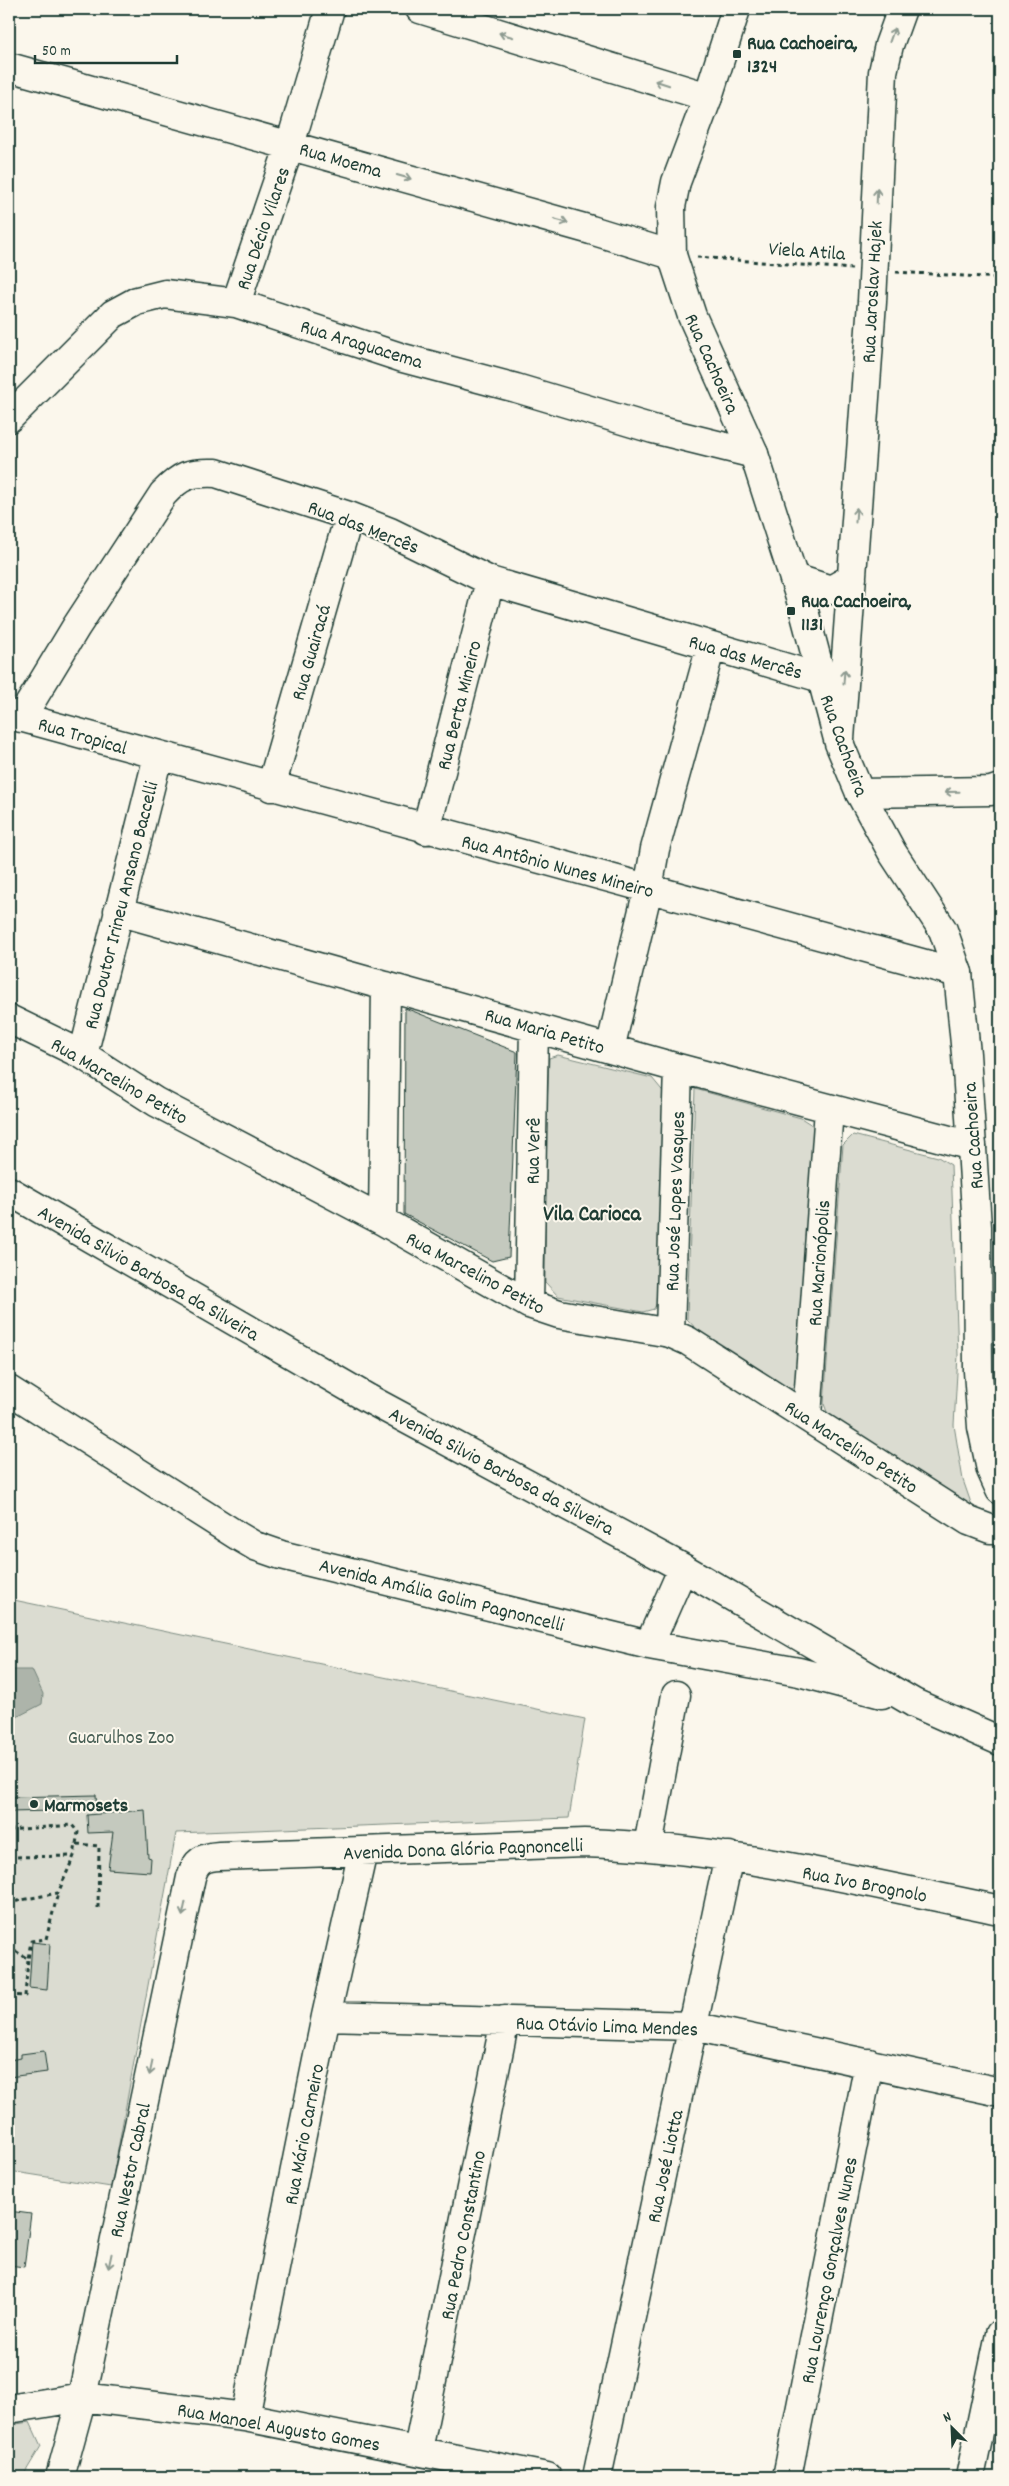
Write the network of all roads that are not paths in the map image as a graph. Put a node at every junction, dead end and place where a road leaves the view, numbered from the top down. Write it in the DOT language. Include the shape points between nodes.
graph roads {
  1 [pos="330,9"];
  2 [pos="420,9"];
  3 [pos="736,9"];
  4 [pos="902,9"];
  5 [pos="9,66"];
  6 [pos="708,97"];
  7 [pos="290,144"];
  8 [pos="672,255"];
  9 [pos="236,303"];
  10 [pos="9,418"];
  11 [pos="754,454"];
  12 [pos="349,516"];
  13 [pos="794,578"];
  14 [pos="852,578"];
  15 [pos="490,581"];
  16 [pos="711,646"];
  17 [pos="821,678"];
  18 [pos="15,716"];
  19 [pos="839,743"];
  20 [pos="158,756"];
  21 [pos="271,788"];
  22 [pos="1000,788"];
  23 [pos="860,793"];
  24 [pos="426,830"];
  25 [pos="648,889"];
  26 [pos="118,911"];
  27 [pos="958,973"];
  28 [pos="386,986"];
  29 [pos="9,1019"];
  30 [pos="534,1027"];
  31 [pos="610,1049"];
  32 [pos="83,1055"];
  33 [pos="678,1068"];
  34 [pos="829,1109"];
  35 [pos="972,1146"];
  36 [pos="9,1191"];
  37 [pos="383,1221"];
  38 [pos="529,1304"];
  39 [pos="670,1333"];
  40 [pos="9,1390"];
  41 [pos="806,1416"];
  42 [pos="1000,1490"];
  43 [pos="1000,1529"];
  44 [pos="683,1568"];
  45 [pos="649,1645"];
  46 [pos="676,1695"];
  47 [pos="914,1702"];
  48 [pos="1000,1741"];
  49 [pos="648,1846"];
  50 [pos="363,1851"];
  51 [pos="730,1856"];
  52 [pos="198,1862"];
  53 [pos="1000,1910"];
  54 [pos="326,2016"];
  55 [pos="506,2020"];
  56 [pos="693,2026"];
  57 [pos="869,2063"];
  58 [pos="1000,2092"];
  59 [pos="1000,2334"];
  60 [pos="82,2397"];
  61 [pos="9,2409"];
  62 [pos="245,2417"];
  63 [pos="418,2450"];
  64 [pos="60,2477"];
  65 [pos="547,2477"];
  66 [pos="597,2477"];
  67 [pos="787,2477"];
  68 [pos="970,2477"];
  1 -- 7 [label="street, Rua Décio Vilares"];
  6 -- 2 [label="street, one-way"];
  3 -- 6 [label="street, Rua Cachoeira"];
  14 -- 4 [label="street, Rua Jaroslav Hajek, one-way" via="874,270 883,72"];
  5 -- 7 [label="street, Rua Moema"];
  6 -- 8 [label="street, Rua Cachoeira" via="676,182 672,207"];
  7 -- 8 [label="street, Rua Moema, one-way"];
  7 -- 9 [label="street, Rua Décio Vilares"];
  8 -- 11 [label="street, Rua Cachoeira" via="692,316"];
  9 -- 10 [label="street, Rua Araguacema" via="165,294 137,301 113,314"];
  9 -- 11 [label="street, Rua Araguacema" via="403,358 653,430"];
  11 -- 13 [label="street, Rua Cachoeira"];
  12 -- 15 [label="street, Rua das Mercês" via="390,532"];
  12 -- 18 [label="street, Rua das Mercês" via="216,473 193,472 177,480 157,502"];
  12 -- 21 [label="street, Rua Guairacá"];
  13 -- 14 [label="street" via="831,590"];
  13 -- 17 [label="street, Rua Cachoeira"];
  19 -- 14 [label="street, Rua Jaroslav Hajek, one-way"];
  15 -- 16 [label="street, Rua das Mercês"];
  15 -- 24 [label="street, Rua Berta Mineiro"];
  16 -- 17 [label="street, Rua das Mercês"];
  16 -- 25 [label="street" via="655,849"];
  17 -- 19 [label="street, Rua Cachoeira"];
  18 -- 20 [label="street, Rua Tropical"];
  19 -- 23 [label="street, Rua Cachoeira"];
  20 -- 21 [label="street, Rua Antônio Nunes Mineiro"];
  20 -- 26 [label="street, Rua Doutor Irineu Ansano Baccelli"];
  21 -- 24 [label="street, Rua Antônio Nunes Mineiro"];
  22 -- 23 [label="street, one-way" via="991,791"];
  23 -- 27 [label="street, Rua Cachoeira" via="892,852 943,930"];
  24 -- 25 [label="street, Rua Antônio Nunes Mineiro"];
  25 -- 27 [label="street, Rua Antônio Nunes Mineiro"];
  25 -- 31 [label="street"];
  26 -- 28 [label="street, Rua Maria Petito"];
  26 -- 32 [label="street, Rua Doutor Irineu Ansano Baccelli"];
  27 -- 35 [label="street, Rua Cachoeira"];
  28 -- 30 [label="street, Rua Maria Petito"];
  28 -- 37 [label="street"];
  29 -- 32 [label="street, Rua Marcelino Petito"];
  30 -- 31 [label="street, Rua Maria Petito"];
  30 -- 38 [label="street, Rua Verê"];
  31 -- 33 [label="street, Rua Maria Petito"];
  32 -- 37 [label="street, Rua Marcelino Petito" via="156,1102"];
  33 -- 34 [label="street, Rua Maria Petito"];
  33 -- 39 [label="street, Rua José Lopes Vasques"];
  34 -- 35 [label="street, Rua Maria Petito"];
  34 -- 41 [label="street, Rua Marionópolis"];
  35 -- 42 [label="street, Rua Cachoeira" via="982,1427 991,1470"];
  36 -- 44 [label="street, Avenida Silvio Barbosa da Silveira" via="369,1399"];
  37 -- 38 [label="street, Rua Marcelino Petito"];
  38 -- 39 [label="street, Rua Marcelino Petito" via="558,1314"];
  39 -- 41 [label="street, Rua Marcelino Petito" via="688,1341"];
  40 -- 45 [label="street, Avenida Amália Golim Pagnoncelli" via="255,1546"];
  41 -- 43 [label="street, Rua Marcelino Petito" via="969,1521"];
  44 -- 45 [label="street"];
  44 -- 47 [label="street, Avenida Silvio Barbosa da Silveira"];
  45 -- 47 [label="street, Avenida Amália Golim Pagnoncelli" via="799,1672"];
  46 -- 49 [label="street"];
  47 -- 48 [label="street, Avenida Silvio Barbosa da Silveira"];
  49 -- 50 [label="street, Avenida Dona Glória Pagnoncelli" via="584,1843"];
  49 -- 51 [label="street, Avenida Dona Glória Pagnoncelli"];
  50 -- 52 [label="street, Avenida Dona Glória Pagnoncelli" via="208,1857"];
  50 -- 54 [label="street, Rua Mário Carneiro"];
  51 -- 53 [label="street, Rua Ivo Brognolo"];
  51 -- 56 [label="street, Rua José Liotta"];
  52 -- 60 [label="street, Rua Nestor Cabral, one-way" via="191,1877"];
  54 -- 55 [label="street, Rua Otávio Lima Mendes"];
  54 -- 62 [label="street, Rua Mário Carneiro"];
  55 -- 56 [label="street, Rua Otávio Lima Mendes"];
  55 -- 63 [label="street, Rua Pedro Constantino"];
  56 -- 57 [label="street, Rua Otávio Lima Mendes"];
  56 -- 66 [label="street, Rua José Liotta"];
  57 -- 58 [label="street, Rua Otávio Lima Mendes"];
  57 -- 67 [label="street, Rua Lourenço Gonçalves Nunes"];
  59 -- 68 [label="street"];
  60 -- 61 [label="street, Rua Manoel Augusto Gomes"];
  60 -- 62 [label="street, Rua Manoel Augusto Gomes"];
  60 -- 64 [label="street, Rua Nestor Cabral"];
  62 -- 63 [label="street, Rua Manoel Augusto Gomes"];
  63 -- 65 [label="street, Rua Manoel Augusto Gomes"];
}
